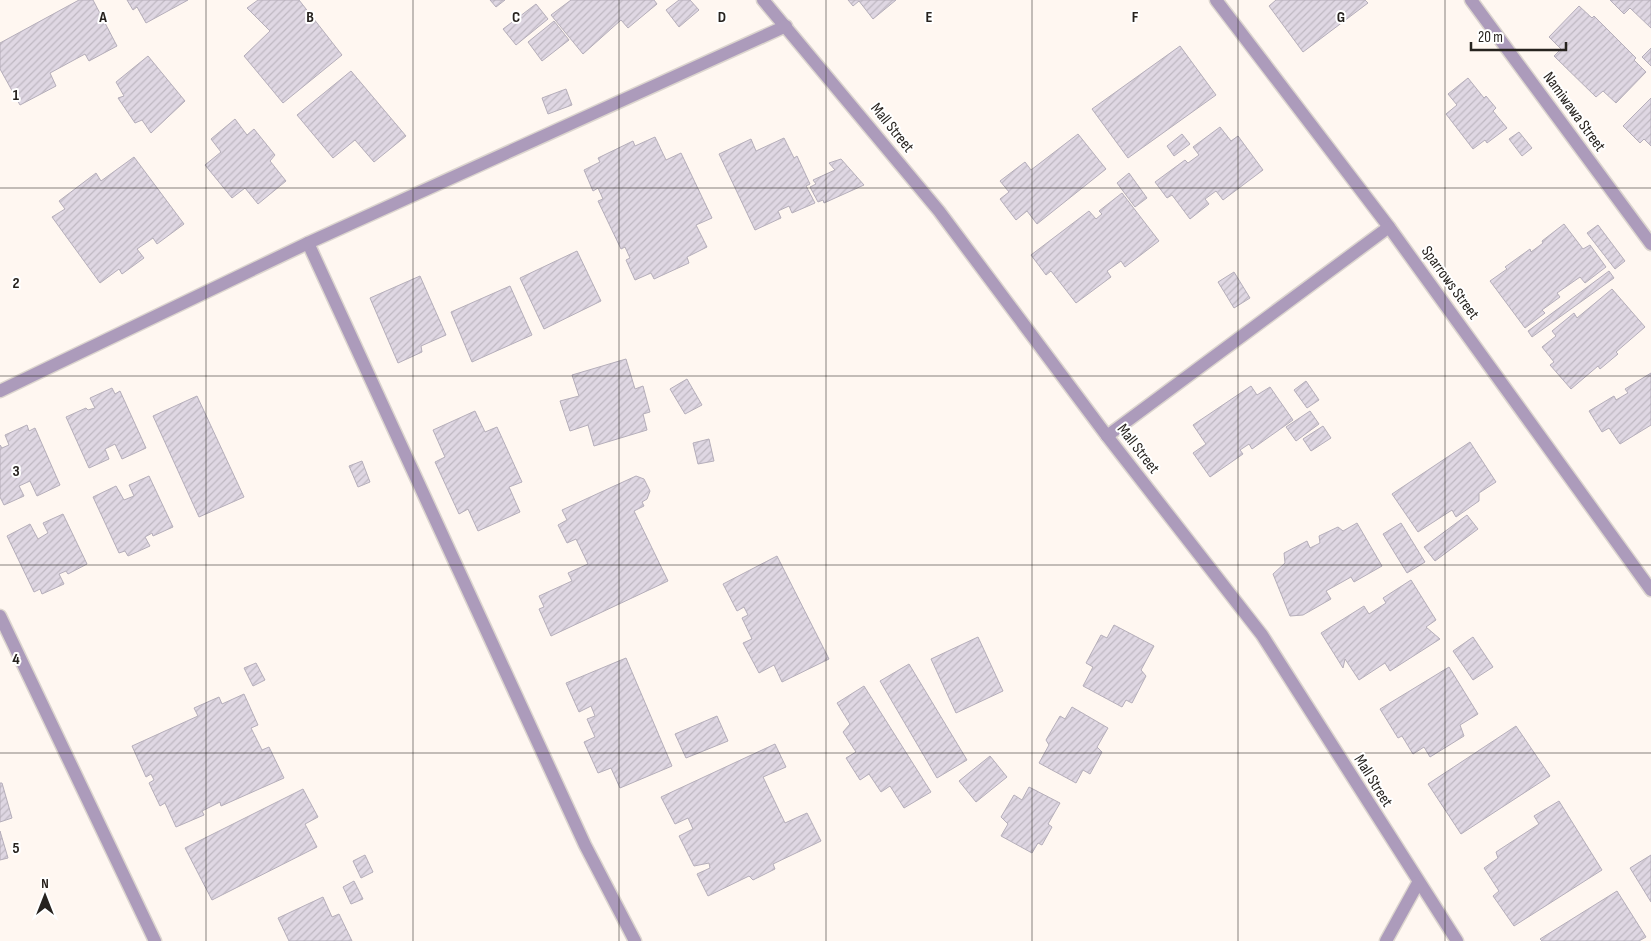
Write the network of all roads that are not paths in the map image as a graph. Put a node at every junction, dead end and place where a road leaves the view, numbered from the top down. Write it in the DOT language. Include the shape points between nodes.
graph roads {
  1 [pos="763,0"];
  2 [pos="1216,0"];
  3 [pos="1474,1"];
  4 [pos="786,26"];
  5 [pos="1389,227"];
  6 [pos="308,243"];
  7 [pos="1651,244"];
  8 [pos="0,391"];
  9 [pos="1107,436"];
  10 [pos="1651,590"];
  11 [pos="0,616"];
  12 [pos="1418,883"];
  13 [pos="154,941"];
  14 [pos="635,941"];
  15 [pos="1386,941"];
  16 [pos="1457,941"];
  1 -- 4 [label="street, Mall Street"];
  2 -- 5 [label="street, Sparrows Street"];
  3 -- 7 [label="street, Namiwawa Street"];
  4 -- 6 [label="street"];
  4 -- 9 [label="street, Mall Street" via="939,211"];
  5 -- 9 [label="street"];
  5 -- 10 [label="street, Sparrows Street"];
  6 -- 8 [label="street"];
  6 -- 14 [label="street" via="585,845"];
  9 -- 12 [label="street, Mall Street" via="1262,635"];
  11 -- 13 [label="street"];
  12 -- 15 [label="street"];
  12 -- 16 [label="street, Mall Street"];
}
